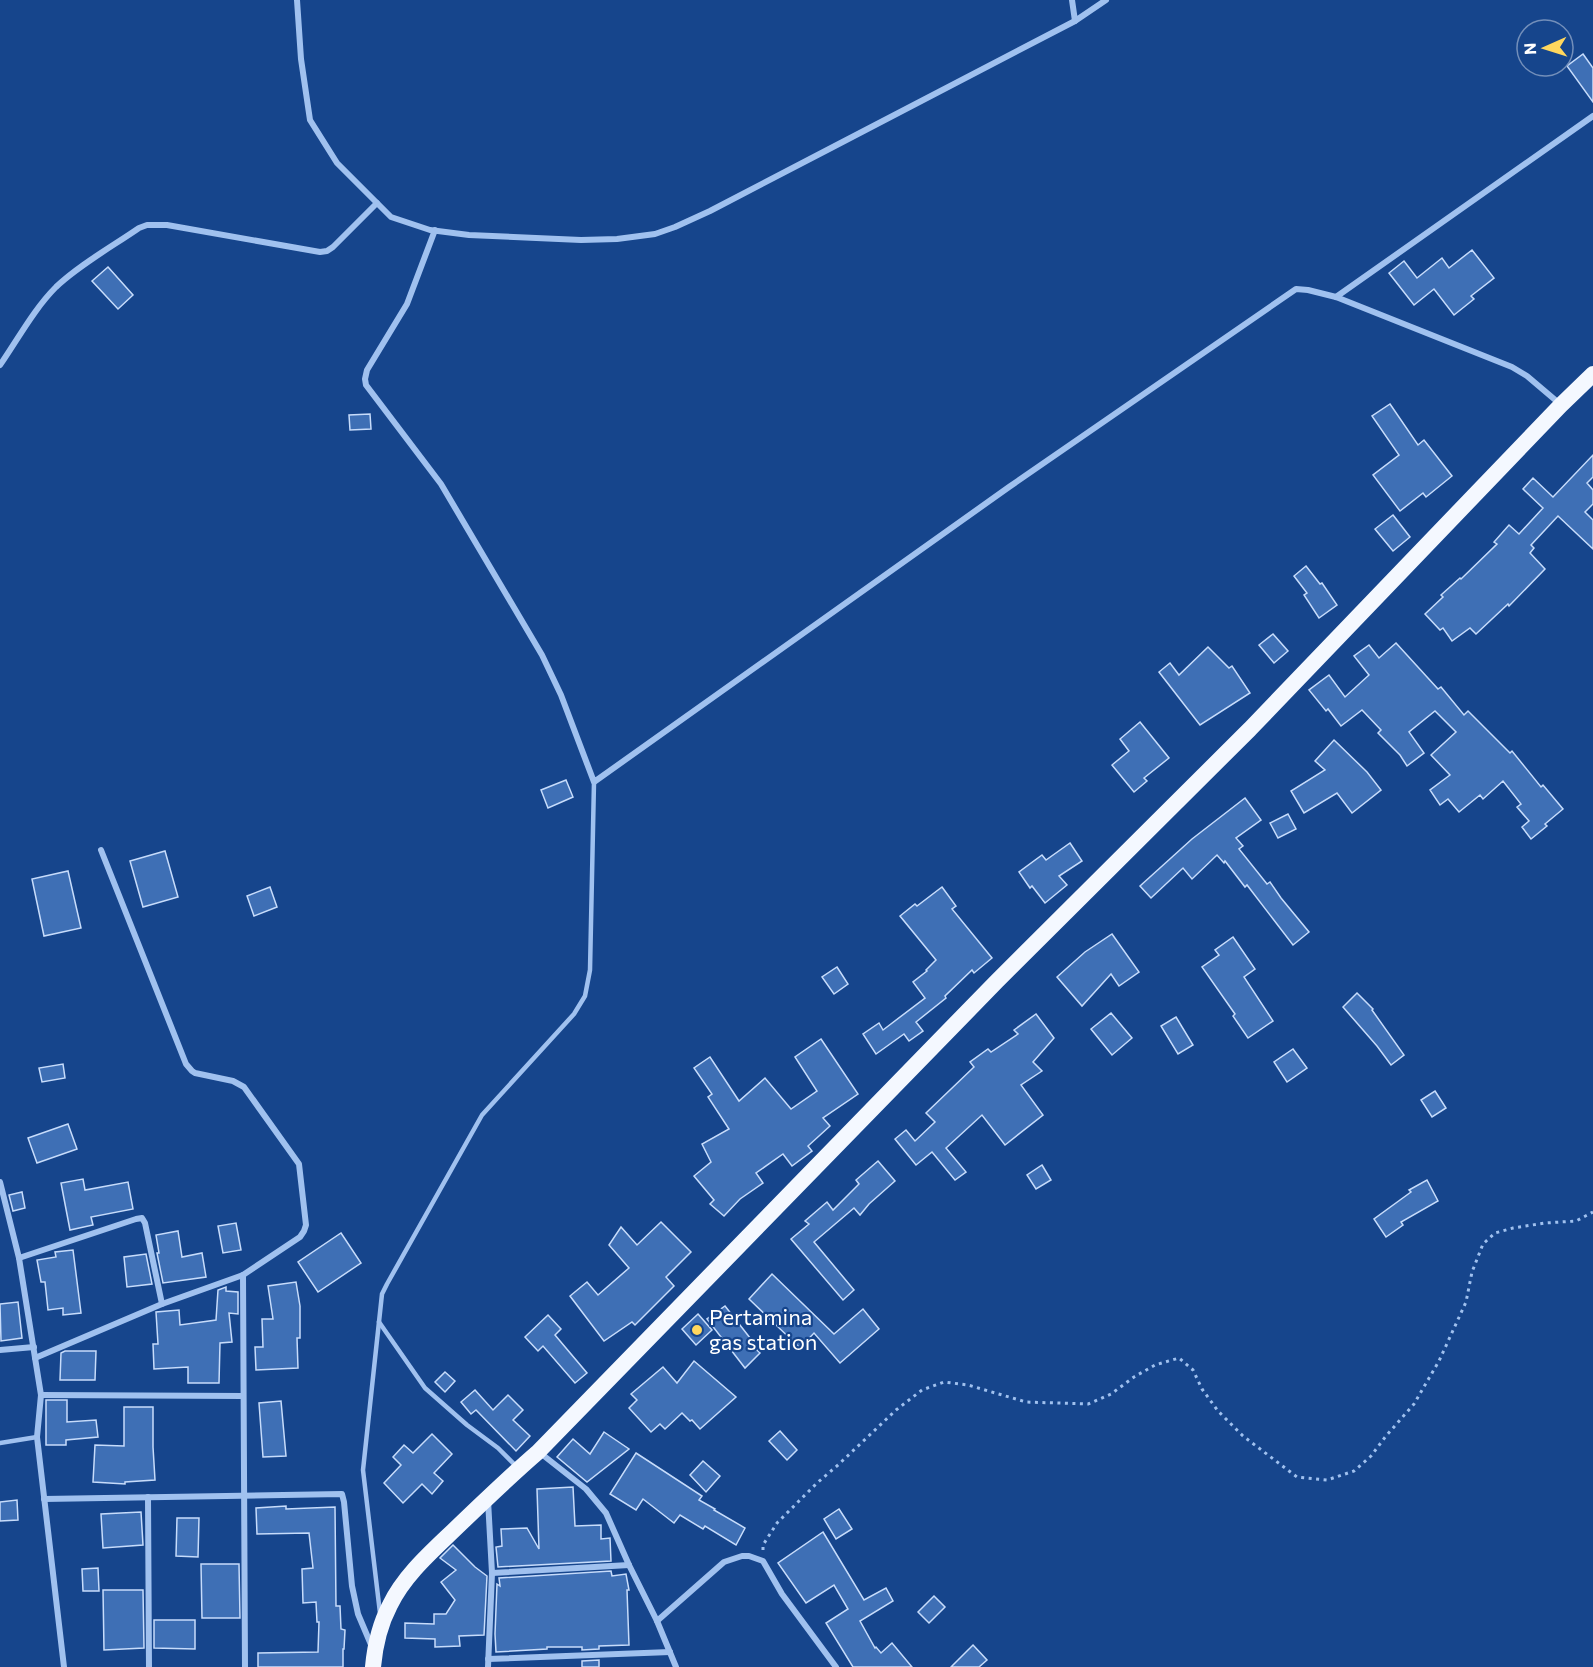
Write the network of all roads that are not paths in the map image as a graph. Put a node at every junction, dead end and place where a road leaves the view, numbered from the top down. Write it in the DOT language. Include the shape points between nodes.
graph roads {
  1 [pos="297,0"];
  2 [pos="1072,0"];
  3 [pos="1106,0"];
  4 [pos="1075,21"];
  5 [pos="1593,116"];
  6 [pos="376,203"];
  7 [pos="435,230"];
  8 [pos="1336,297"];
  9 [pos="0,365"];
  10 [pos="1593,374"];
  11 [pos="1562,405"];
  12 [pos="594,782"];
  13 [pos="101,850"];
  14 [pos="0,1182"];
  15 [pos="19,1258"];
  16 [pos="243,1275"];
  17 [pos="162,1304"];
  18 [pos="379,1322"];
  19 [pos="34,1347"];
  20 [pos="0,1350"];
  21 [pos="35,1358"];
  22 [pos="41,1395"];
  23 [pos="243,1396"];
  24 [pos="37,1437"];
  25 [pos="0,1443"];
  26 [pos="538,1452"];
  27 [pos="519,1468"];
  28 [pos="244,1495"];
  29 [pos="148,1497"];
  30 [pos="488,1497"];
  31 [pos="44,1499"];
  32 [pos="629,1565"];
  33 [pos="492,1574"];
  34 [pos="657,1621"];
  35 [pos="381,1624"];
  36 [pos="670,1652"];
  37 [pos="488,1659"];
  38 [pos="374,1660"];
  39 [pos="64,1667"];
  40 [pos="149,1667"];
  41 [pos="245,1667"];
  42 [pos="488,1667"];
  43 [pos="676,1667"];
  44 [pos="836,1667"];
  1 -- 6 [label="street" via="310,120 337,163"];
  2 -- 4 [label="street"];
  3 -- 4 [label="street"];
  4 -- 7 [label="street" via="710,211 655,234 581,240"];
  5 -- 8 [label="street"];
  6 -- 7 [label="street" via="391,217"];
  6 -- 9 [label="street" via="333,247 320,252 167,225 139,228 58,285"];
  7 -- 12 [label="street" via="412,294 367,370 366,385 441,484 542,655"];
  8 -- 11 [label="street" via="1512,367"];
  8 -- 12 [label="street" via="1302,289 1290,292"];
  10 -- 11 [label="highway"];
  11 -- 26 [label="highway" via="1250,729 997,981"];
  12 -- 18 [label="lane" via="590,970 585,996 574,1014 482,1115 382,1294"];
  13 -- 16 [label="street" via="186,1064 195,1072 241,1084 299,1164 304,1231"];
  14 -- 15 [label="street"];
  15 -- 17 [label="street" via="142,1218"];
  15 -- 19 [label="street"];
  16 -- 17 [label="street"];
  16 -- 23 [label="street"];
  17 -- 21 [label="street"];
  18 -- 27 [label="lane" via="425,1388"];
  18 -- 35 [label="lane" via="363,1470"];
  19 -- 20 [label="street"];
  19 -- 21 [label="street"];
  21 -- 22 [label="street"];
  22 -- 23 [label="street"];
  22 -- 24 [label="street"];
  23 -- 28 [label="street"];
  24 -- 25 [label="lane"];
  24 -- 31 [label="street"];
  26 -- 27 [label="highway"];
  26 -- 32 [label="street" via="586,1489 606,1513"];
  27 -- 30 [label="highway"];
  28 -- 29 [label="street"];
  28 -- 38 [label="street" via="342,1494 352,1586"];
  28 -- 41 [label="street"];
  29 -- 31 [label="street"];
  29 -- 40 [label="street"];
  30 -- 33 [label="street"];
  30 -- 35 [label="highway" via="407,1578"];
  31 -- 39 [label="street"];
  32 -- 33 [label="street"];
  32 -- 34 [label="street"];
  33 -- 37 [label="street"];
  34 -- 36 [label="street"];
  34 -- 44 [label="street" via="724,1562 749,1556 764,1561 782,1594"];
  35 -- 38 [label="highway"];
  36 -- 37 [label="street"];
  36 -- 43 [label="street"];
  37 -- 42 [label="street"];
}
